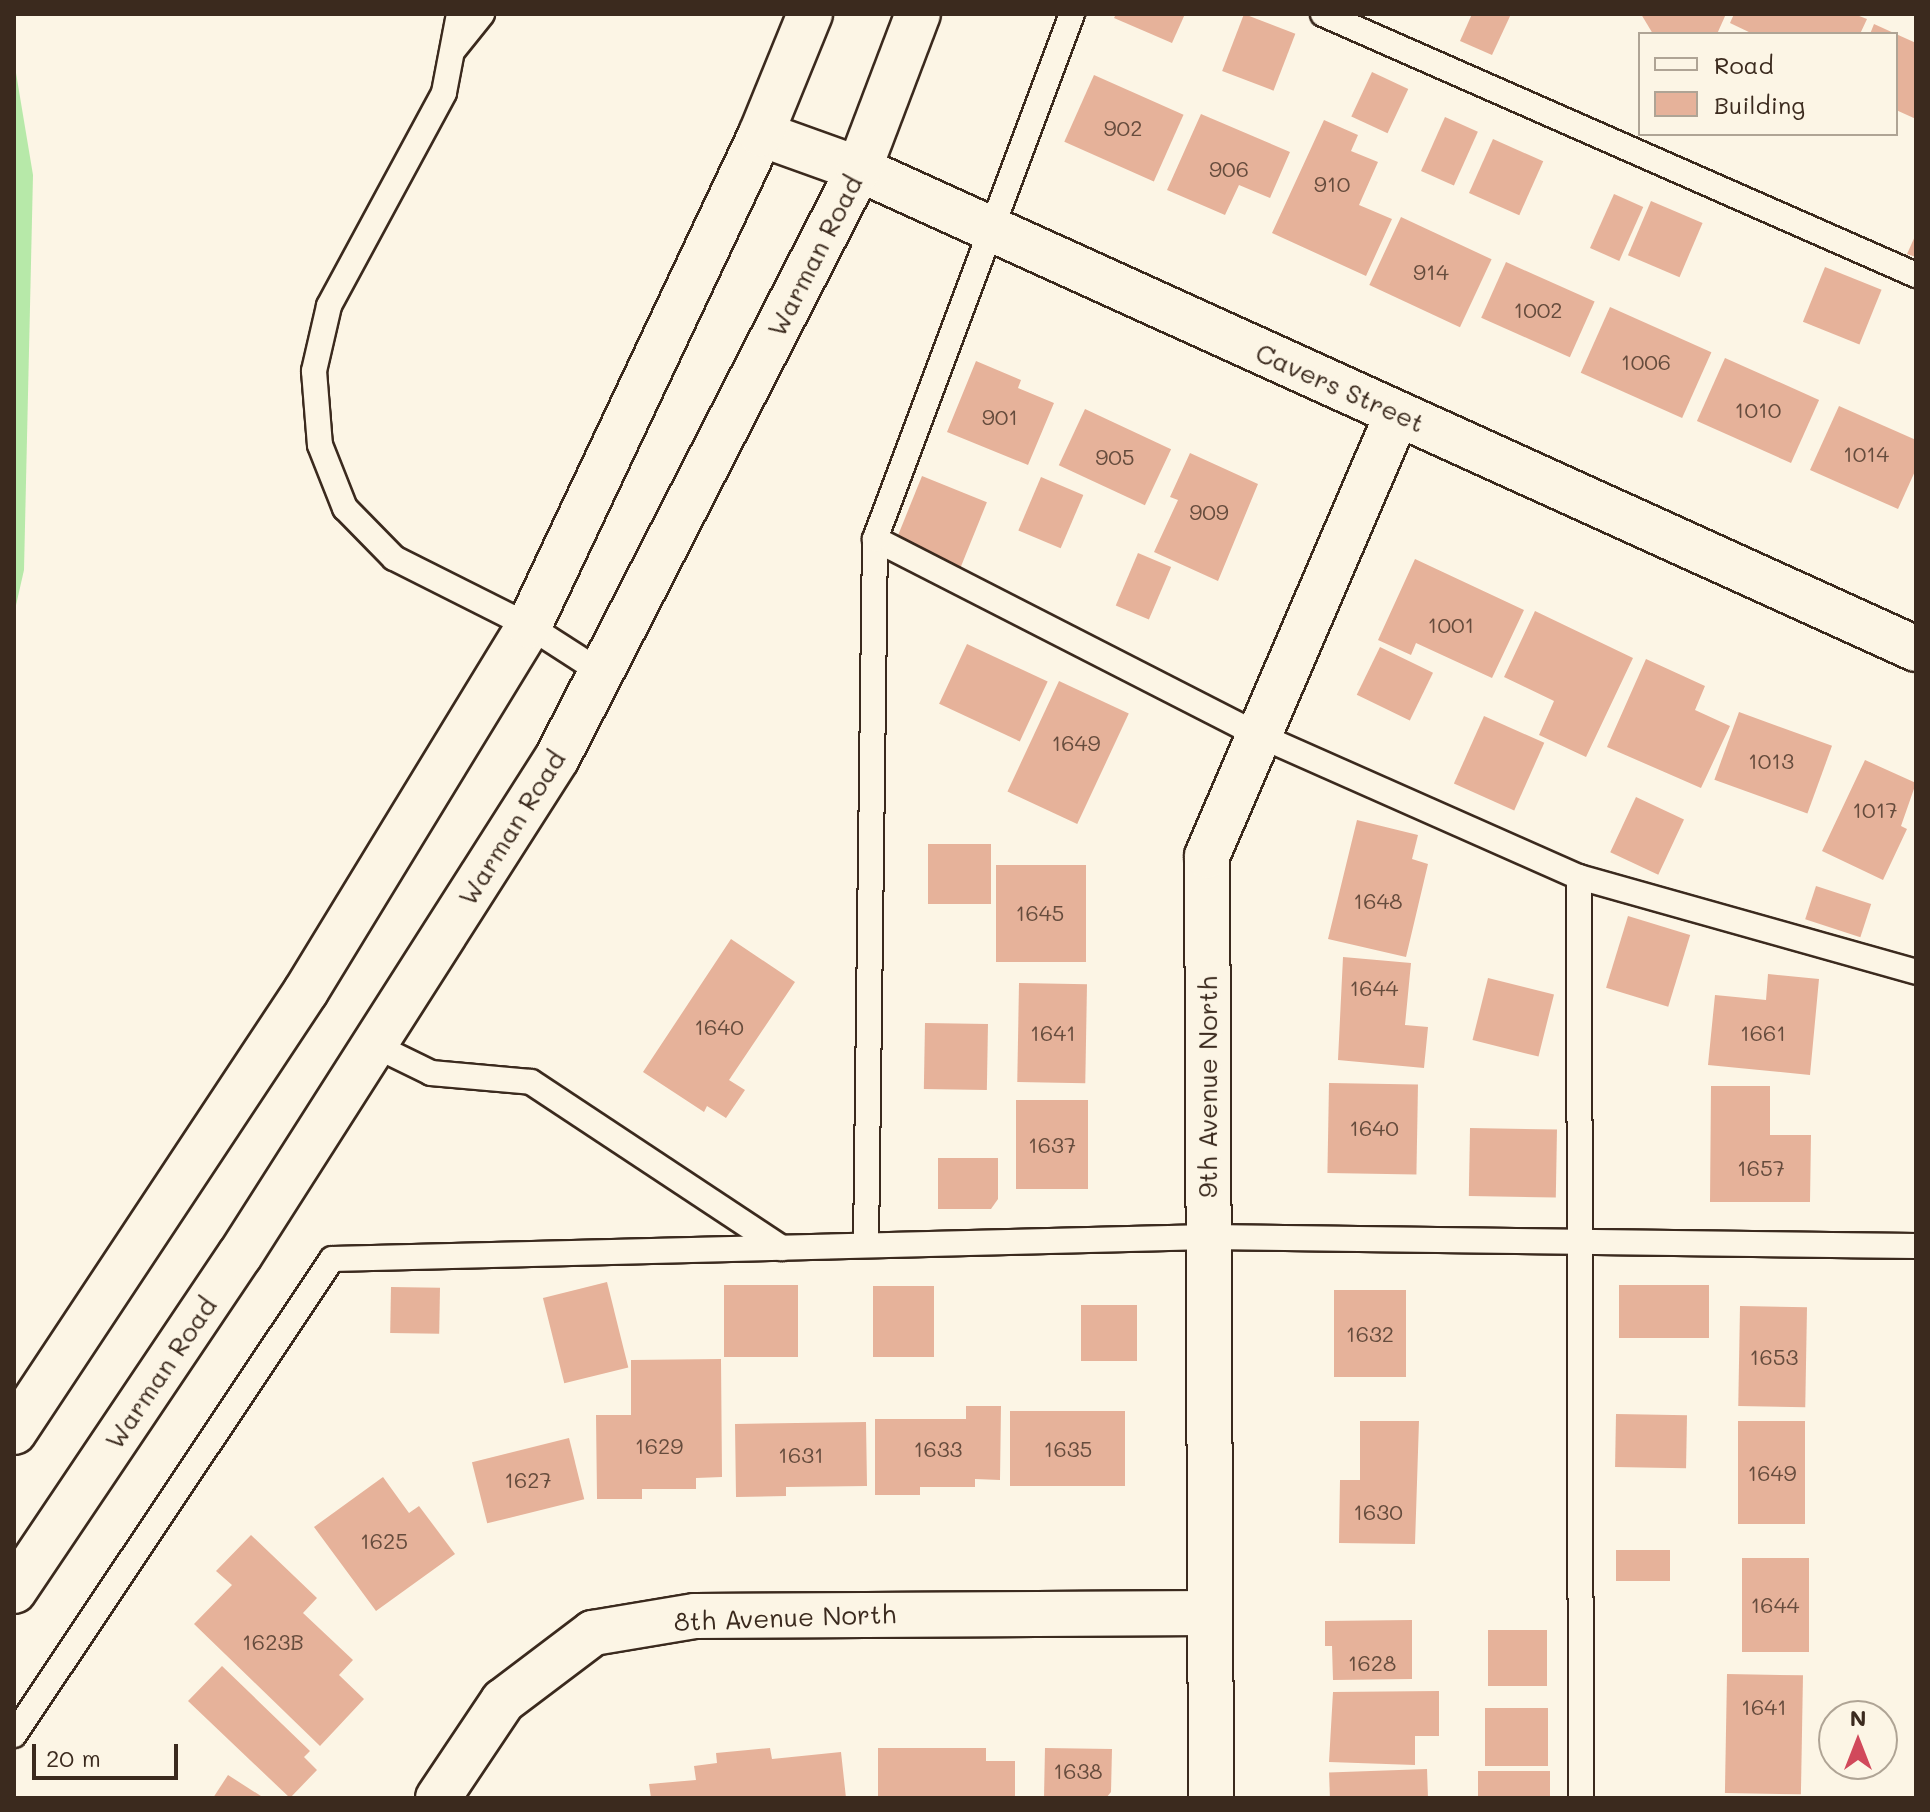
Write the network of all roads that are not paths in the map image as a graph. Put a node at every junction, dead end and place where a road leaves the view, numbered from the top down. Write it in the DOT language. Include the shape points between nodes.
graph roads {
  1 [pos="459,14"];
  2 [pos="482,14"];
  3 [pos="810,14"];
  4 [pos="918,14"];
  5 [pos="1072,14"];
  6 [pos="1323,14"];
  7 [pos="452,51"];
  8 [pos="761,134"];
  9 [pos="859,169"];
  10 [pos="990,228"];
  11 [pos="1916,275"];
  12 [pos="1397,415"];
  13 [pos="875,539"];
  14 [pos="529,626"];
  15 [pos="1916,649"];
  16 [pos="602,673"];
  17 [pos="1256,734"];
  18 [pos="1579,877"];
  19 [pos="1916,972"];
  20 [pos="376,1046"];
  21 [pos="1209,1237"];
  22 [pos="1581,1242"];
  23 [pos="866,1245"];
  24 [pos="1916,1246"];
  25 [pos="782,1248"];
  26 [pos="14,1432"];
  27 [pos="14,1591"];
  28 [pos="1207,1613"];
  29 [pos="14,1735"];
  30 [pos="438,1798"];
  31 [pos="1211,1798"];
  32 [pos="1581,1798"];
  1 -- 7 [label="lane"];
  2 -- 7 [label="lane"];
  3 -- 8 [label="street"];
  4 -- 9 [label="street, Warman Road"];
  5 -- 10 [label="lane"];
  6 -- 11 [label="lane"];
  7 -- 14 [label="lane" via="444,93 329,306 314,371 320,445 345,508 394,558"];
  8 -- 9 [label="street, Cavers Street"];
  8 -- 14 [label="street"];
  9 -- 10 [label="street, Cavers Street"];
  9 -- 16 [label="street, Warman Road"];
  10 -- 12 [label="street, Cavers Street"];
  10 -- 13 [label="lane"];
  12 -- 15 [label="street, Cavers Street"];
  12 -- 17 [label="street, 9th Avenue North"];
  13 -- 17 [label="lane"];
  13 -- 23 [label="lane"];
  14 -- 16 [label="lane"];
  14 -- 26 [label="street" via="306,991"];
  16 -- 20 [label="street, Warman Road" via="557,758"];
  17 -- 18 [label="lane"];
  17 -- 21 [label="street, 9th Avenue North" via="1207,856"];
  18 -- 19 [label="lane"];
  18 -- 22 [label="lane"];
  20 -- 25 [label="lane" via="431,1073 531,1082"];
  20 -- 27 [label="street, Warman Road"];
  21 -- 22 [label="lane"];
  21 -- 23 [label="lane"];
  21 -- 28 [label="street, 9th Avenue North"];
  22 -- 24 [label="lane"];
  22 -- 32 [label="lane"];
  23 -- 25 [label="lane"];
  25 -- 29 [label="lane" via="332,1259"];
  28 -- 30 [label="street, 8th Avenue North" via="695,1616 593,1633 503,1701"];
  28 -- 31 [label="street, 9th Avenue North"];
}
